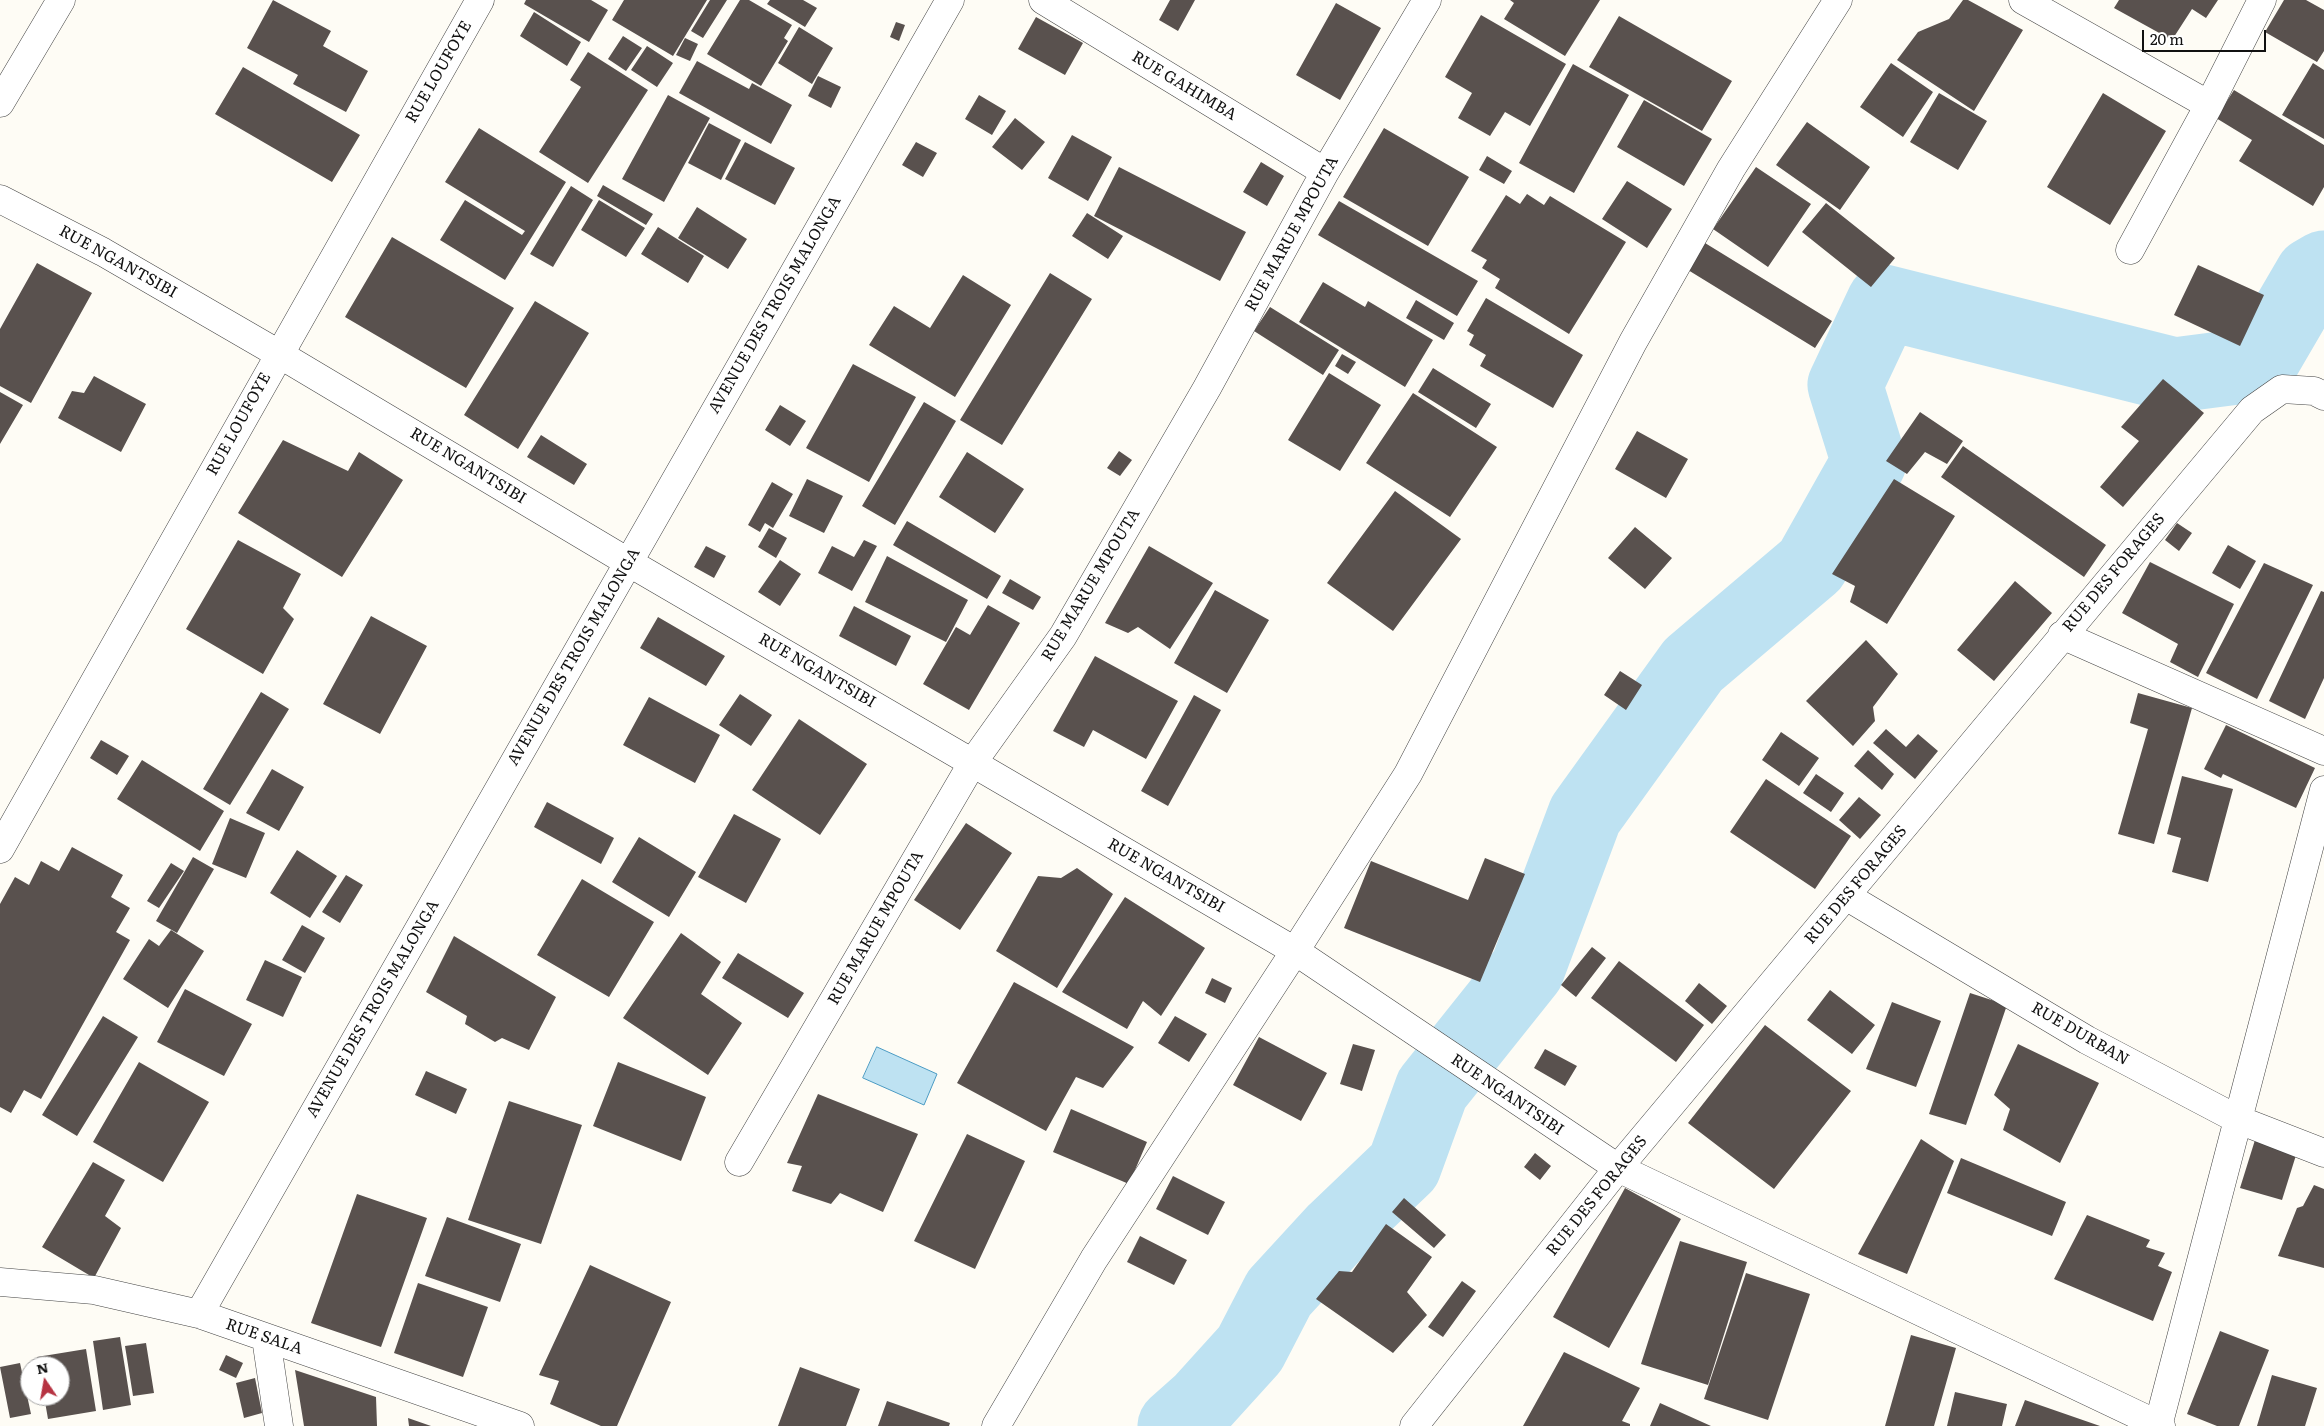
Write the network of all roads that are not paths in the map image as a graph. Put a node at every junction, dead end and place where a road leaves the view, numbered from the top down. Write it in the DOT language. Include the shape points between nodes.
graph roads {
  1 [pos="61,0"];
  2 [pos="480,0"];
  3 [pos="950,0"];
  4 [pos="1043,0"];
  5 [pos="1427,0"];
  6 [pos="1838,0"];
  7 [pos="2023,0"];
  8 [pos="2262,0"];
  9 [pos="0,103"];
  10 [pos="2209,105"];
  11 [pos="1326,172"];
  12 [pos="0,199"];
  13 [pos="2130,250"];
  14 [pos="278,354"];
  15 [pos="2324,396"];
  16 [pos="628,562"];
  17 [pos="2062,635"];
  18 [pos="2324,751"];
  19 [pos="973,762"];
  20 [pos="2324,790"];
  21 [pos="0,849"];
  22 [pos="1846,896"];
  23 [pos="1295,951"];
  24 [pos="2239,1120"];
  25 [pos="2324,1153"];
  26 [pos="739,1162"];
  27 [pos="1618,1168"];
  28 [pos="0,1282"];
  29 [pos="199,1314"];
  30 [pos="266,1338"];
  31 [pos="2159,1425"];
  32 [pos="279,1426"];
  33 [pos="520,1426"];
  34 [pos="996,1426"];
  35 [pos="1414,1426"];
  1 -- 9 [label="street"];
  2 -- 14 [label="street, RUE LOUFOYE"];
  3 -- 16 [label="street, AVENUE DES TROIS MALONGA"];
  4 -- 11 [label="street, RUE GAHIMBA"];
  5 -- 11 [label="street, RUE MARUE MPOUTA"];
  6 -- 23 [label="street" via="1730,169 1634,342 1408,774"];
  7 -- 10 [label="street"];
  8 -- 10 [label="street"];
  10 -- 13 [label="street"];
  11 -- 19 [label="street, RUE MARUE MPOUTA" via="1207,388 1064,636"];
  12 -- 14 [label="street, RUE NGANTSIBI" via="103,252"];
  14 -- 16 [label="street, RUE NGANTSIBI"];
  14 -- 21 [label="street, RUE LOUFOYE"];
  15 -- 17 [label="street, RUE DES FORAGES" via="2282,388 2252,410"];
  16 -- 19 [label="street, RUE NGANTSIBI"];
  16 -- 29 [label="street, AVENUE DES TROIS MALONGA"];
  17 -- 18 [label="street"];
  17 -- 22 [label="street, RUE DES FORAGES"];
  19 -- 23 [label="street, RUE NGANTSIBI"];
  19 -- 26 [label="street, RUE MARUE MPOUTA"];
  20 -- 24 [label="street"];
  22 -- 24 [label="street, RUE DURBAN" via="2087,1040"];
  22 -- 27 [label="street, RUE DES FORAGES"];
  23 -- 27 [label="street, RUE NGANTSIBI"];
  23 -- 34 [label="street" via="1094,1259"];
  24 -- 25 [label="street, RUE DURBAN"];
  24 -- 31 [label="street"];
  27 -- 31 [label="street, RUE NGANTSIBI"];
  27 -- 35 [label="street, RUE DES FORAGES"];
  28 -- 29 [label="street, RUE SALA" via="94,1290"];
  29 -- 30 [label="street, RUE SALA"];
  30 -- 32 [label="street"];
  30 -- 33 [label="street, RUE SALA"];
}
